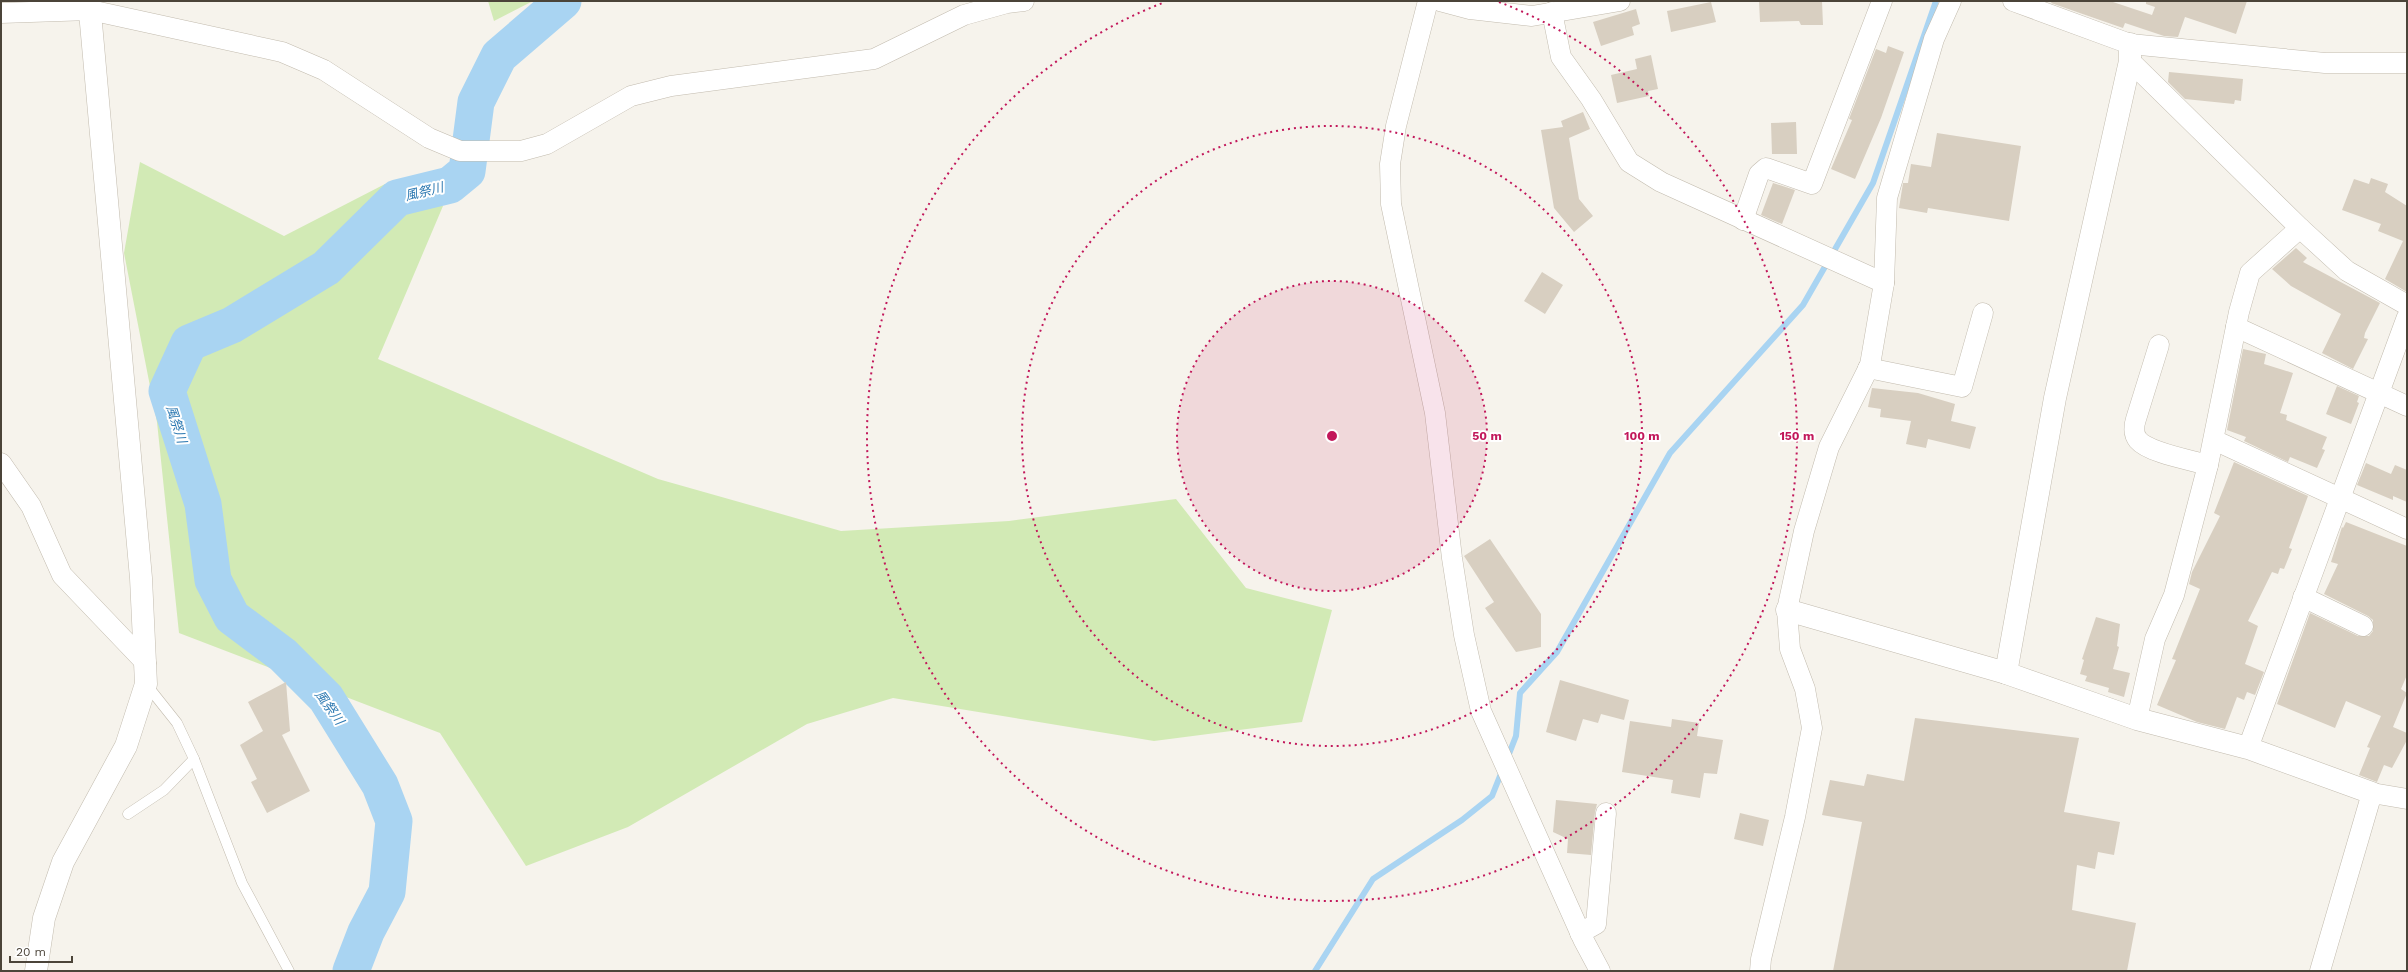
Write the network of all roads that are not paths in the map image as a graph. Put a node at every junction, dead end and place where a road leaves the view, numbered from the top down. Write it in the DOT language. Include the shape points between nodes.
graph roads {
  1 [pos="1024,1"];
  2 [pos="1428,1"];
  3 [pos="1440,1"];
  4 [pos="1620,1"];
  5 [pos="1882,1"];
  6 [pos="1951,1"];
  7 [pos="2013,1"];
  8 [pos="89,5"];
  9 [pos="967,8"];
  10 [pos="1552,12"];
  11 [pos="1,13"];
  12 [pos="2130,53"];
  13 [pos="2407,63"];
  14 [pos="1743,220"];
  15 [pos="2300,228"];
  16 [pos="1884,283"];
  17 [pos="2407,305"];
  18 [pos="1983,313"];
  19 [pos="2407,317"];
  20 [pos="2236,327"];
  21 [pos="2159,345"];
  22 [pos="1868,368"];
  23 [pos="2379,393"];
  24 [pos="2407,406"];
  25 [pos="2214,440"];
  26 [pos="1,463"];
  27 [pos="2208,465"];
  28 [pos="2340,497"];
  29 [pos="2407,529"];
  30 [pos="2303,597"];
  31 [pos="1786,610"];
  32 [pos="2363,626"];
  33 [pos="146,663"];
  34 [pos="2006,673"];
  35 [pos="146,684"];
  36 [pos="2137,719"];
  37 [pos="2248,748"];
  38 [pos="194,758"];
  39 [pos="2372,793"];
  40 [pos="2405,793"];
  41 [pos="1606,813"];
  42 [pos="128,814"];
  43 [pos="1580,933"];
  44 [pos="36,971"];
  45 [pos="289,971"];
  46 [pos="1600,971"];
  47 [pos="1760,971"];
  48 [pos="2320,971"];
  1 -- 9 [label="street"];
  2 -- 43 [label="street" via="1396,126 1390,164 1391,204 1435,412 1452,558 1464,635 1481,711"];
  3 -- 10 [label="street" via="1478,10 1532,16"];
  4 -- 10 [label="street"];
  5 -- 14 [label="street" via="1812,184 1766,168 1759,174"];
  6 -- 16 [label="street" via="1934,39 1887,198"];
  7 -- 12 [label="street"];
  8 -- 9 [label="street" via="282,52 324,70 429,138 460,151 521,151 547,144 631,96 671,86 874,59"];
  8 -- 11 [label="street"];
  8 -- 33 [label="street"];
  10 -- 14 [label="street" via="1561,57 1591,98 1629,162 1661,182"];
  12 -- 13 [label="street" via="2325,63"];
  12 -- 15 [label="street"];
  12 -- 34 [label="street" via="2055,398"];
  14 -- 16 [label="street"];
  15 -- 17 [label="street" via="2347,270"];
  15 -- 20 [label="street" via="2250,273"];
  16 -- 22 [label="street"];
  18 -- 22 [label="street" via="1962,387"];
  19 -- 23 [label="street"];
  20 -- 23 [label="street"];
  20 -- 25 [label="street"];
  21 -- 27 [label="street" via="2134,428 2138,439 2149,448"];
  22 -- 31 [label="street" via="1829,447 1804,531"];
  23 -- 24 [label="street"];
  23 -- 28 [label="street"];
  25 -- 27 [label="street"];
  25 -- 28 [label="street"];
  26 -- 33 [label="street" via="31,506 62,575"];
  27 -- 36 [label="street" via="2174,595 2156,639"];
  28 -- 29 [label="street"];
  28 -- 30 [label="street"];
  30 -- 32 [label="street"];
  30 -- 37 [label="street"];
  31 -- 34 [label="street"];
  31 -- 47 [label="street" via="1790,649 1805,689 1812,728"];
  33 -- 35 [label="street"];
  34 -- 36 [label="street"];
  35 -- 38 [label="lane" via="177,723"];
  35 -- 44 [label="street" via="126,746 63,862 44,918"];
  36 -- 37 [label="street"];
  37 -- 39 [label="street"];
  38 -- 42 [label="lane" via="164,790"];
  38 -- 45 [label="lane" via="242,883"];
  39 -- 40 [label="street"];
  39 -- 48 [label="street"];
  41 -- 43 [label="street" via="1596,924"];
  43 -- 46 [label="street"];
}
